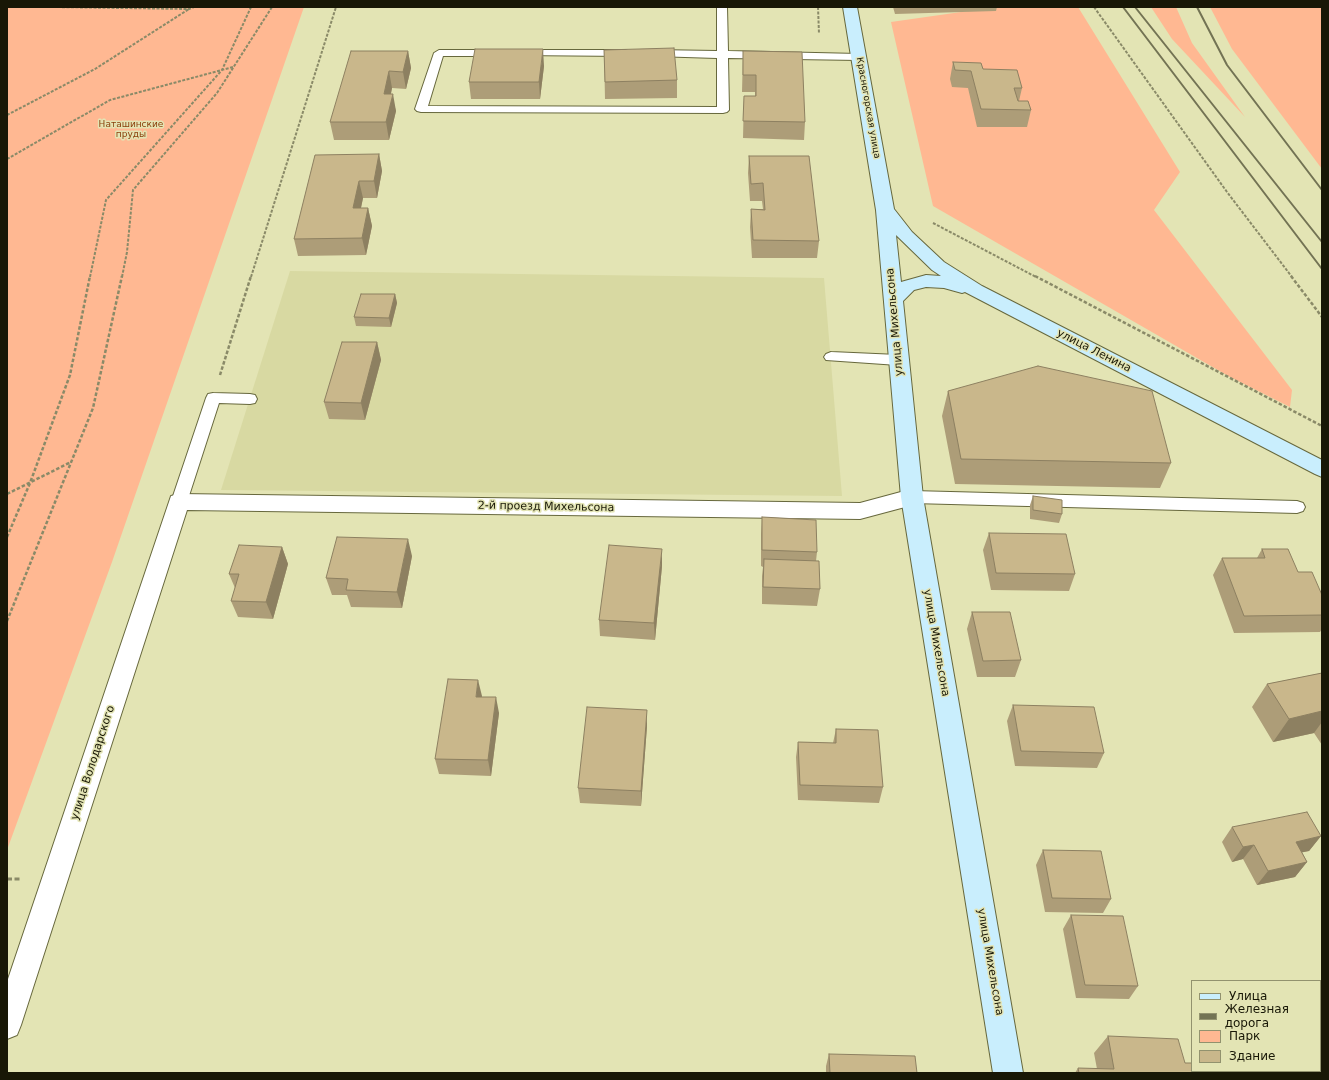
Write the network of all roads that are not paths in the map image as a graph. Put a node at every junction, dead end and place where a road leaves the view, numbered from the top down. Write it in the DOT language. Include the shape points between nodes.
graph roads {
  1 [pos="722,7"];
  2 [pos="850,7"];
  3 [pos="722,53"];
  4 [pos="859,57"];
  5 [pos="885,210"];
  6 [pos="975,290"];
  7 [pos="893,300"];
  8 [pos="831,357"];
  9 [pos="898,360"];
  10 [pos="250,399"];
  11 [pos="1322,469"];
  12 [pos="912,497"];
  13 [pos="179,502"];
  14 [pos="1297,507"];
  15 [pos="7,1025"];
  16 [pos="1008,1073"];
  1 -- 3 [label="lane"];
  2 -- 4 [label="street, Красногорская улица"];
  3 -- 3 [label="lane" via="723,110 421,109 439,53"];
  3 -- 4 [label="lane"];
  4 -- 5 [label="street, Красногорская улица"];
  5 -- 6 [label="street, улица Ленина" via="906,236 938,266"];
  5 -- 7 [label="street, улица Михельсона"];
  6 -- 7 [label="street" via="944,282 926,281 908,286"];
  6 -- 11 [label="street, улица Ленина"];
  7 -- 9 [label="street, улица Михельсона"];
  8 -- 9 [label="lane"];
  9 -- 12 [label="street, улица Михельсона"];
  10 -- 13 [label="lane" via="213,398"];
  12 -- 13 [label="street, 2-й проезд Михельсона" via="860,511"];
  12 -- 14 [label="lane"];
  12 -- 16 [label="street, улица Михельсона"];
  13 -- 15 [label="street, улица Володарского"];
}
